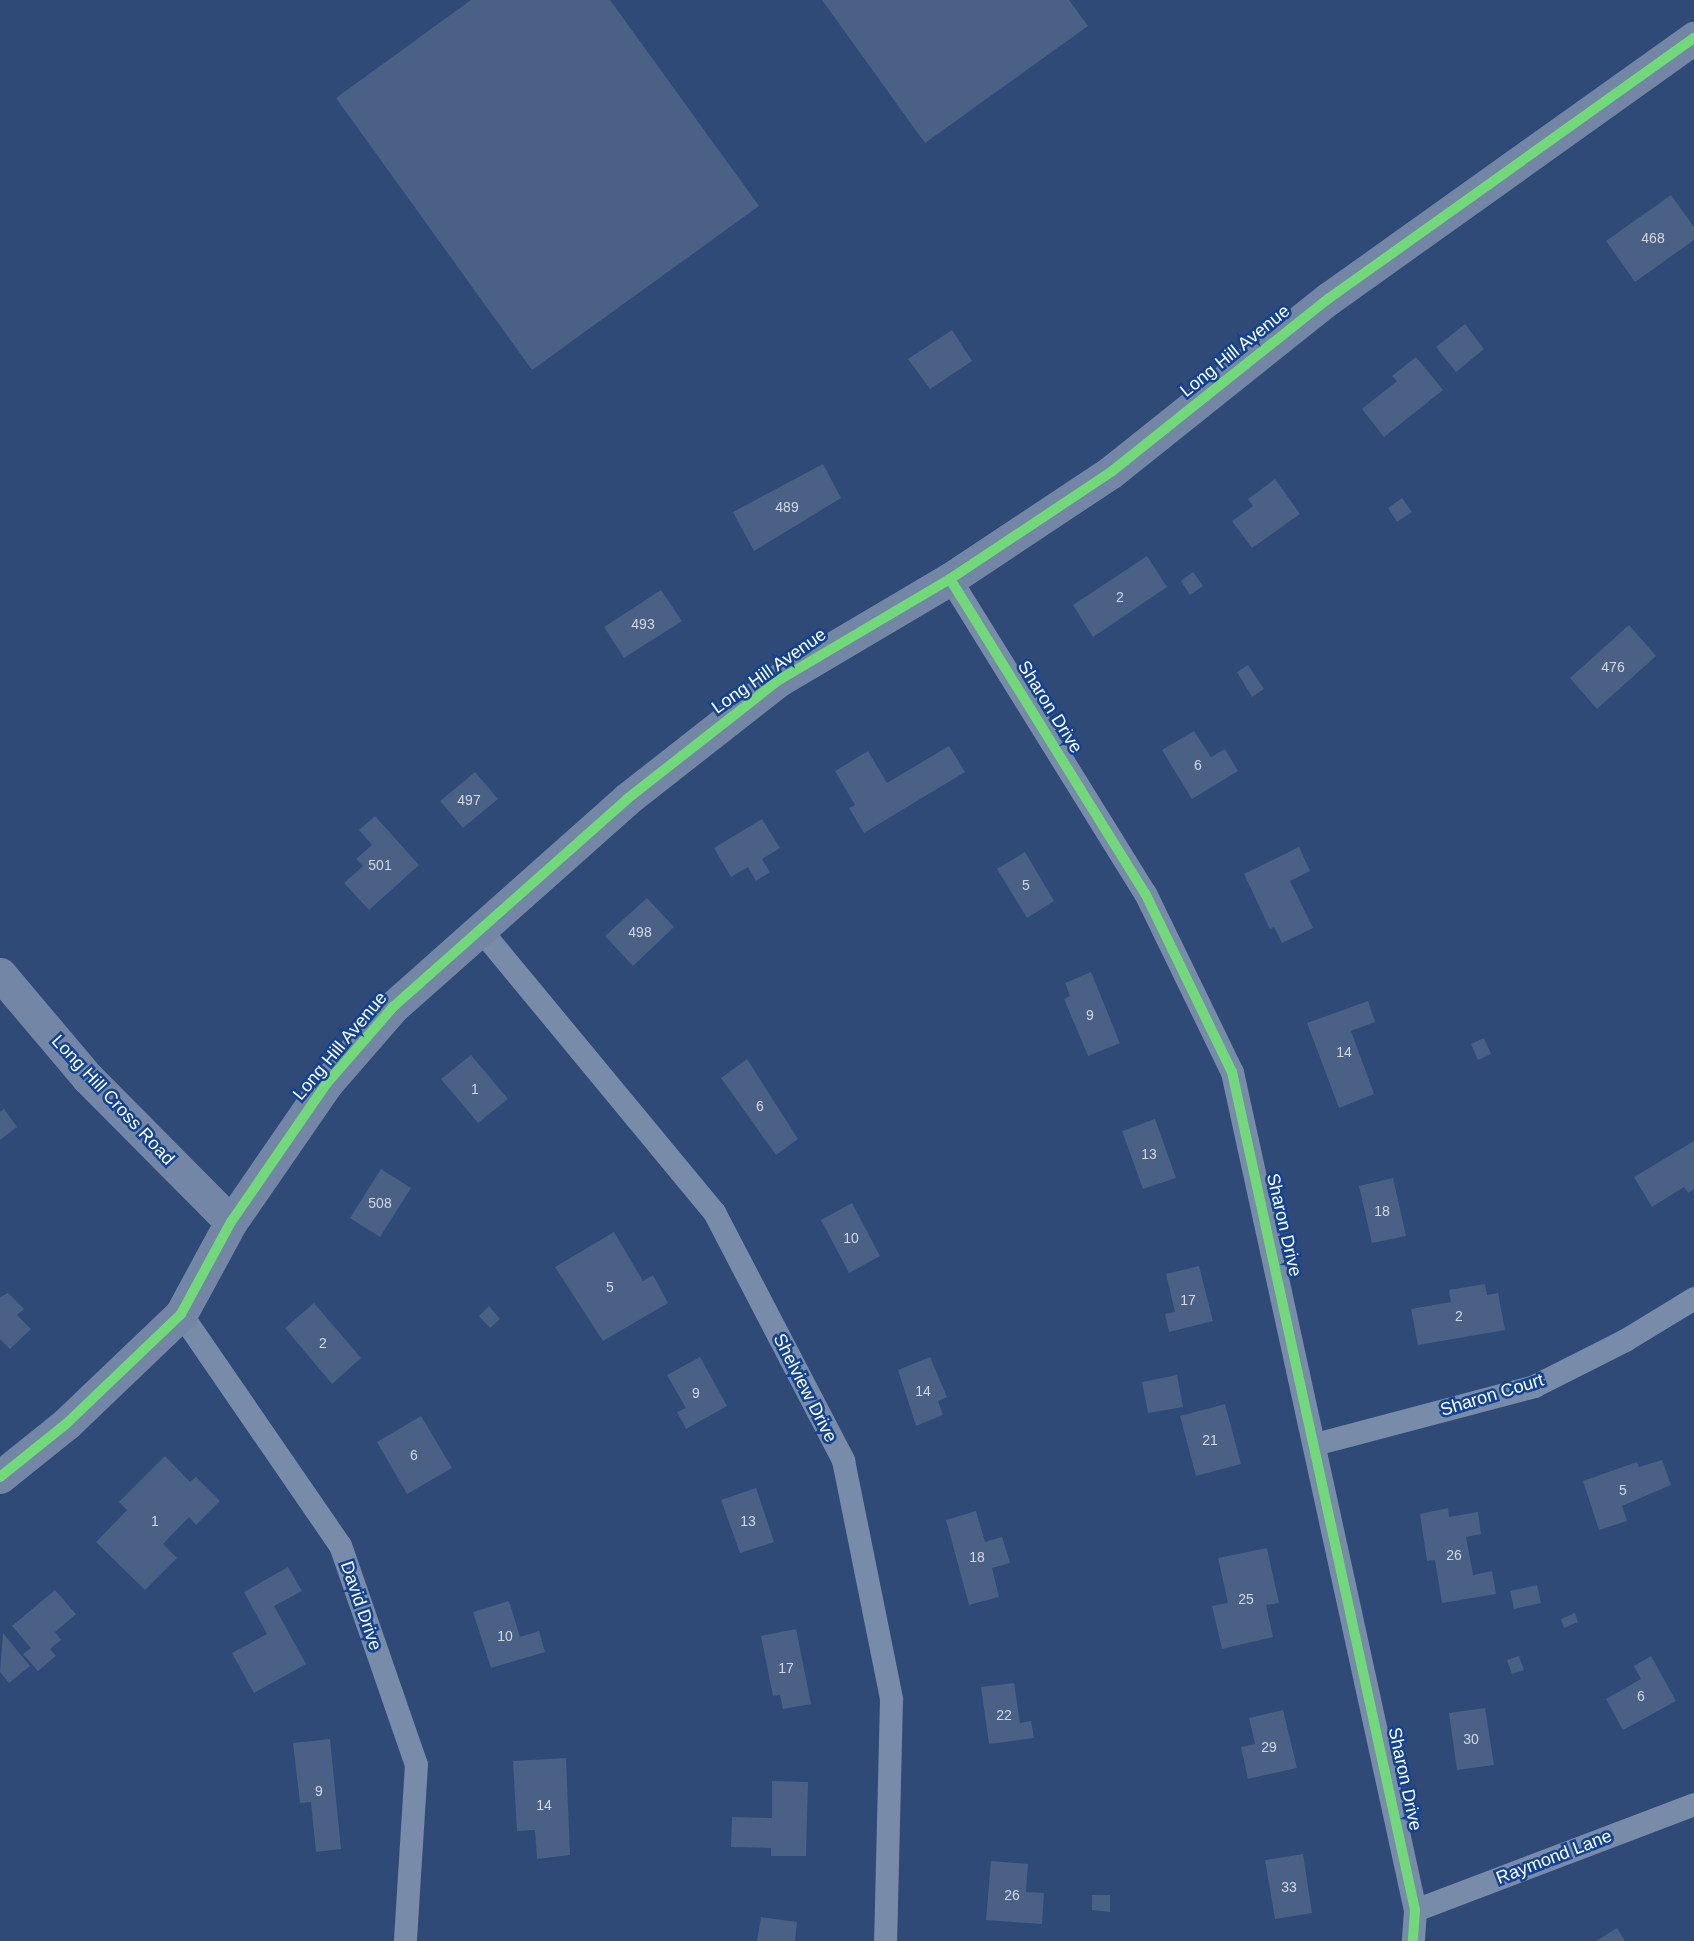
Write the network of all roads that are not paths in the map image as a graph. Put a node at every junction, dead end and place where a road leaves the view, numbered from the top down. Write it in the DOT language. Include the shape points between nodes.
graph roads {
  1 [pos="1694,38"];
  2 [pos="950,579"];
  3 [pos="479,928"];
  4 [pos="0,974"];
  5 [pos="231,1222"];
  6 [pos="1694,1298"];
  7 [pos="181,1314"];
  8 [pos="1315,1444"];
  9 [pos="0,1477"];
  10 [pos="1694,1804"];
  11 [pos="1415,1910"];
  12 [pos="405,1941"];
  13 [pos="885,1941"];
  14 [pos="1413,1941"];
  1 -- 2 [label="street, Long Hill Avenue" via="1328,299 1111,472"];
  2 -- 3 [label="street, Long Hill Avenue" via="779,680 627,799"];
  2 -- 8 [label="street, Sharon Drive" via="1145,893 1232,1072"];
  3 -- 5 [label="street, Long Hill Avenue" via="393,1007 327,1083"];
  3 -- 13 [label="street, Shelview Drive" via="714,1212 843,1460 891,1699"];
  4 -- 5 [label="street, Long Hill Cross Road" via="87,1077"];
  5 -- 7 [label="street, Long Hill Avenue"];
  6 -- 8 [label="street, Sharon Court" via="1534,1386"];
  7 -- 9 [label="street, Long Hill Avenue" via="66,1424"];
  7 -- 12 [label="street, David Drive" via="340,1545 416,1764"];
  8 -- 11 [label="street, Sharon Drive"];
  10 -- 11 [label="street, Raymond Lane"];
  11 -- 14 [label="street, Sharon Drive"];
}
